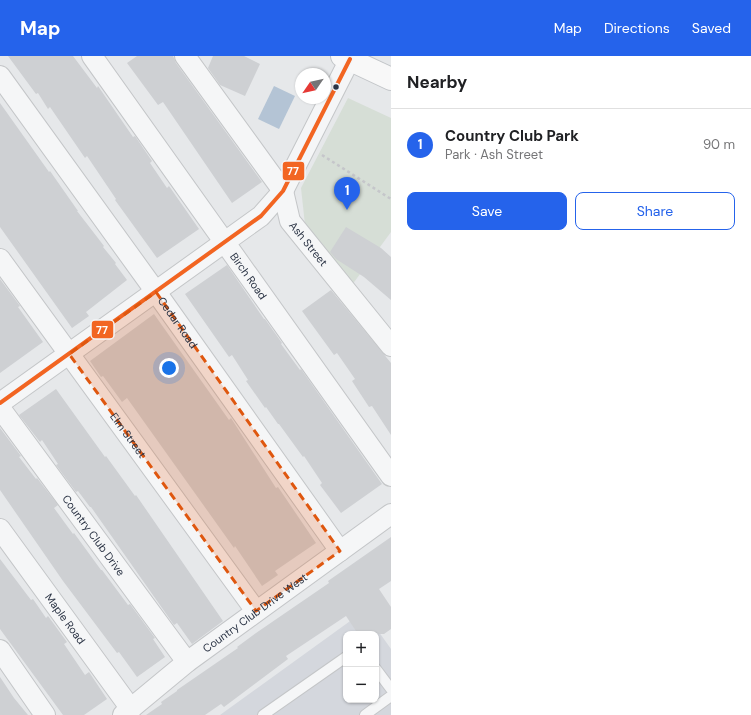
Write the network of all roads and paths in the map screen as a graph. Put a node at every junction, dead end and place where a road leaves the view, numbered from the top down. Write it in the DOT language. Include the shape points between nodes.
graph roads {
  1 [pos="92,56"];
  2 [pos="185,56"];
  3 [pos="348,57"];
  4 [pos="0,76"];
  5 [pos="391,79"];
  6 [pos="322,155"];
  7 [pos="283,191"];
  8 [pos="391,199"];
  9 [pos="225,242"];
  10 [pos="0,259"];
  11 [pos="156,292"];
  12 [pos="388,335"];
  13 [pos="69,354"];
  14 [pos="0,403"];
  15 [pos="0,408"];
  16 [pos="391,476"];
  17 [pos="391,514"];
  18 [pos="0,529"];
  19 [pos="340,551"];
  20 [pos="256,612"];
  21 [pos="0,650"];
  22 [pos="343,659"];
  23 [pos="187,662"];
  24 [pos="379,673"];
  25 [pos="391,689"];
  26 [pos="391,696"];
  27 [pos="127,712"];
  28 [pos="266,714"];
  29 [pos="45,715"];
  30 [pos="365,715"];
  1 -- 9 [label="street, Birch Road"];
  2 -- 7 [label="street, Ash Street"];
  3 -- 5 [label="main road"];
  3 -- 7 [label="street"];
  4 -- 11 [label="street, Cedar Road"];
  6 -- 8 [label="path"];
  7 -- 9 [label="street" via="261,216"];
  7 -- 12 [label="street, Ash Street" via="290,221"];
  9 -- 11 [label="street"];
  9 -- 16 [label="street, Birch Road"];
  10 -- 13 [label="street, Elm Street"];
  11 -- 13 [label="street"];
  11 -- 19 [label="street, Cedar Road"];
  13 -- 14 [label="street"];
  13 -- 20 [label="street, Elm Street"];
  15 -- 23 [label="street, Country Club Drive"];
  17 -- 19 [label="street, Country Club Drive West"];
  18 -- 27 [label="street, Maple Road"];
  19 -- 20 [label="street, Country Club Drive West"];
  20 -- 23 [label="street, Country Club Drive West"];
  21 -- 29 [label="street"];
  22 -- 28 [label="lane"];
  23 -- 27 [label="street, Country Club Drive West"];
  24 -- 25 [label="lane"];
  26 -- 30 [label="lane"];
}
